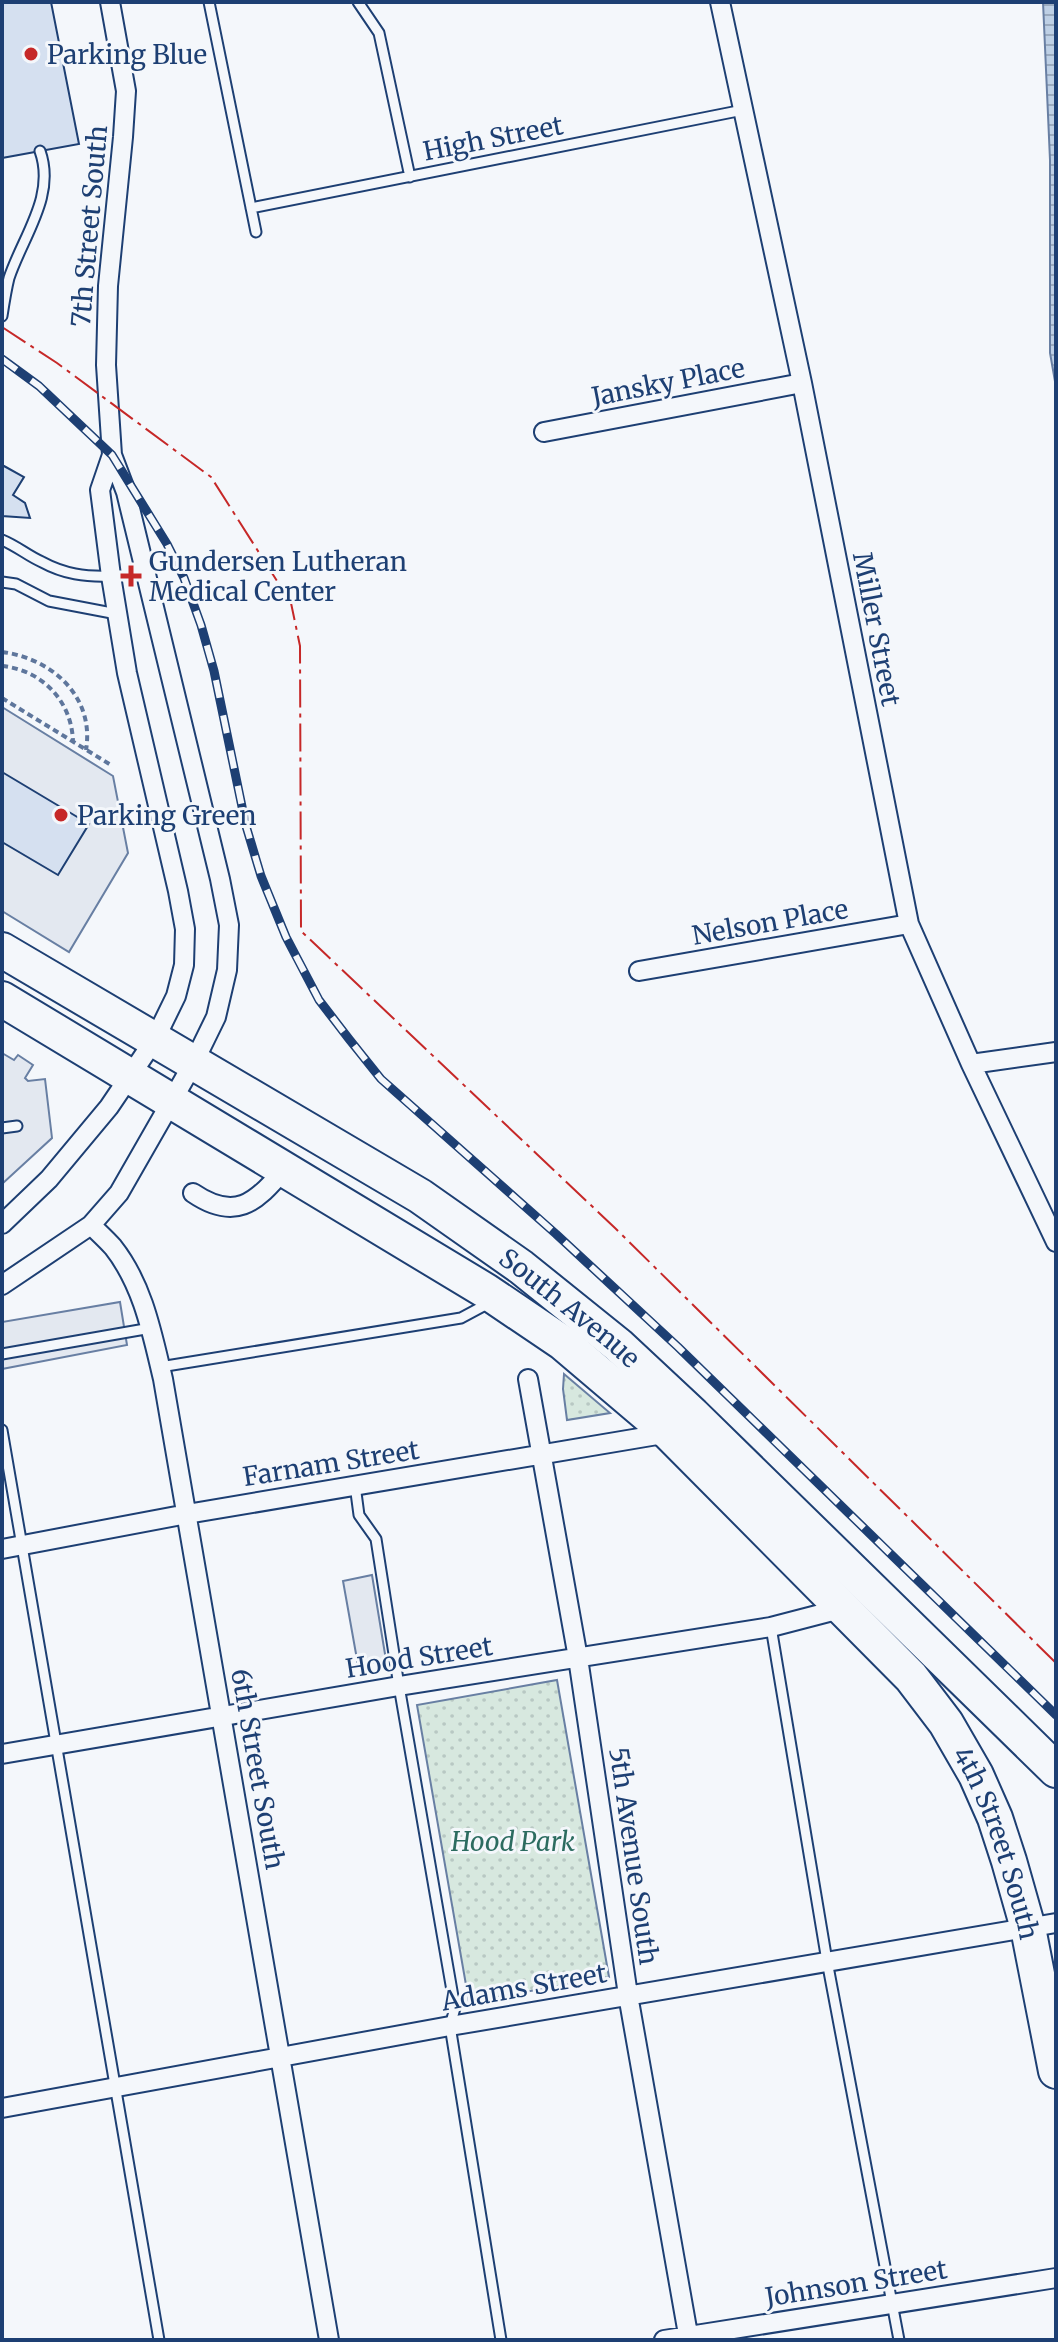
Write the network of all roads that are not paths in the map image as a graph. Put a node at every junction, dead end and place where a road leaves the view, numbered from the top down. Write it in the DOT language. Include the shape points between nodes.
graph roads {
  1 [pos="110,2"];
  2 [pos="209,2"];
  3 [pos="358,2"];
  4 [pos="720,2"];
  5 [pos="743,110"];
  6 [pos="40,151"];
  7 [pos="410,177"];
  8 [pos="251,208"];
  9 [pos="256,232"];
  10 [pos="2,316"];
  11 [pos="802,383"];
  12 [pos="544,432"];
  13 [pos="112,455"];
  14 [pos="2,540"];
  15 [pos="111,576"];
  16 [pos="2,582"];
  17 [pos="117,614"];
  18 [pos="909,924"];
  19 [pos="2,950"];
  20 [pos="639,971"];
  21 [pos="2,999"];
  22 [pos="155,1039"];
  23 [pos="1056,1052"];
  24 [pos="194,1062"];
  25 [pos="971,1064"];
  26 [pos="130,1076"];
  27 [pos="173,1102"];
  28 [pos="17,1126"];
  29 [pos="2,1128"];
  30 [pos="284,1169"];
  31 [pos="193,1193"];
  32 [pos="2,1224"];
  33 [pos="91,1225"];
  34 [pos="1056,1242"];
  35 [pos="2,1285"];
  36 [pos="498,1298"];
  37 [pos="151,1328"];
  38 [pos="2,1354"];
  39 [pos="160,1367"];
  40 [pos="528,1379"];
  41 [pos="2,1430"];
  42 [pos="669,1433"];
  43 [pos="543,1455"];
  44 [pos="355,1485"];
  45 [pos="187,1514"];
  46 [pos="21,1546"];
  47 [pos="2,1549"];
  48 [pos="844,1608"];
  49 [pos="771,1627"];
  50 [pos="578,1658"];
  51 [pos="911,1677"];
  52 [pos="399,1686"];
  53 [pos="223,1716"];
  54 [pos="55,1745"];
  55 [pos="2,1754"];
  56 [pos="1056,1770"];
  57 [pos="1042,1926"];
  58 [pos="827,1961"];
  59 [pos="628,1995"];
  60 [pos="450,2026"];
  61 [pos="280,2057"];
  62 [pos="1056,2071"];
  63 [pos="115,2088"];
  64 [pos="2,2108"];
  65 [pos="1056,2278"];
  66 [pos="892,2303"];
  67 [pos="688,2338"];
  68 [pos="159,2340"];
  69 [pos="329,2340"];
  70 [pos="501,2340"];
  71 [pos="664,2340"];
  72 [pos="899,2340"];
  1 -- 13 [label="street, 7th Street South" via="126,91 105,324"];
  2 -- 8 [label="lane"];
  3 -- 7 [label="lane" via="379,33"];
  4 -- 5 [label="street, Miller Street"];
  5 -- 7 [label="lane, High Street"];
  5 -- 11 [label="street, Miller Street"];
  6 -- 10 [label="lane" via="46,167 44,189 9,280"];
  7 -- 8 [label="lane, High Street"];
  8 -- 9 [label="lane"];
  11 -- 12 [label="street, Jansky Place"];
  11 -- 18 [label="street, Miller Street"];
  13 -- 15 [label="street, 7th Street South" via="100,490"];
  13 -- 24 [label="street, 7th Street South" via="126,492 229,925 227,970 216,1017"];
  14 -- 15 [label="lane" via="70,574"];
  15 -- 17 [label="street, 7th Street South"];
  16 -- 17 [label="lane" via="49,601"];
  17 -- 22 [label="street, 7th Street South" via="185,929 176,996"];
  18 -- 20 [label="street, Nelson Place"];
  18 -- 25 [label="street, Miller Street"];
  19 -- 22 [label="highway, South Avenue"];
  21 -- 26 [label="highway, South Avenue"];
  22 -- 24 [label="highway, South Avenue"];
  22 -- 26 [label="street, 7th Street South"];
  23 -- 25 [label="street"];
  24 -- 27 [label="street, 7th Street South"];
  24 -- 56 [label="highway, South Avenue" via="420,1196 618,1345"];
  25 -- 34 [label="street, Miller Street"];
  26 -- 27 [label="highway, South Avenue"];
  26 -- 32 [label="street, 7th Street South" via="49,1179"];
  27 -- 30 [label="highway, South Avenue"];
  27 -- 33 [label="street, 7th Street South" via="119,1193"];
  28 -- 29 [label="lane"];
  30 -- 31 [label="street" via="269,1189 234,1207 210,1205"];
  30 -- 36 [label="highway, South Avenue"];
  33 -- 35 [label="street, 7th Street South"];
  33 -- 37 [label="street, 6th Street South" via="135,1282"];
  36 -- 39 [label="lane" via="461,1318"];
  36 -- 42 [label="highway, South Avenue" via="563,1343"];
  37 -- 38 [label="lane"];
  37 -- 39 [label="street, 6th Street South"];
  39 -- 45 [label="street, 6th Street South"];
  40 -- 43 [label="street, 5th Avenue South"];
  41 -- 46 [label="lane"];
  42 -- 43 [label="street, Farnam Street"];
  42 -- 48 [label="highway, South Avenue"];
  43 -- 44 [label="street, Farnam Street"];
  43 -- 50 [label="street, 5th Avenue South"];
  44 -- 45 [label="street, Farnam Street"];
  44 -- 52 [label="lane" via="359,1515 376,1539"];
  45 -- 46 [label="street, Farnam Street"];
  45 -- 53 [label="street, 6th Street South"];
  46 -- 47 [label="street, Farnam Street"];
  46 -- 54 [label="lane"];
  48 -- 49 [label="street, Hood Street"];
  48 -- 51 [label="highway, South Avenue"];
  49 -- 50 [label="street, Hood Street"];
  49 -- 58 [label="lane"];
  50 -- 52 [label="street, Hood Street"];
  50 -- 59 [label="street, 5th Avenue South"];
  51 -- 57 [label="highway, 4th Street South" via="976,1775"];
  52 -- 53 [label="street, Hood Street"];
  52 -- 60 [label="lane" via="455,2008"];
  53 -- 54 [label="street, Hood Street"];
  53 -- 61 [label="street, 6th Street South"];
  54 -- 55 [label="street, Hood Street"];
  54 -- 63 [label="lane"];
  57 -- 58 [label="street, Adams Street"];
  57 -- 62 [label="highway, 4th Street South"];
  58 -- 59 [label="street, Adams Street"];
  58 -- 66 [label="lane"];
  59 -- 60 [label="street, Adams Street"];
  59 -- 67 [label="street, 5th Avenue South"];
  60 -- 61 [label="street, Adams Street"];
  60 -- 70 [label="lane"];
  61 -- 63 [label="street, Adams Street"];
  61 -- 69 [label="street, 6th Street South"];
  63 -- 64 [label="street, Adams Street"];
  63 -- 68 [label="lane"];
  65 -- 66 [label="street, Johnson Street"];
  66 -- 67 [label="street, Johnson Street"];
  66 -- 72 [label="lane"];
  67 -- 71 [label="street, Johnson Street"];
}
